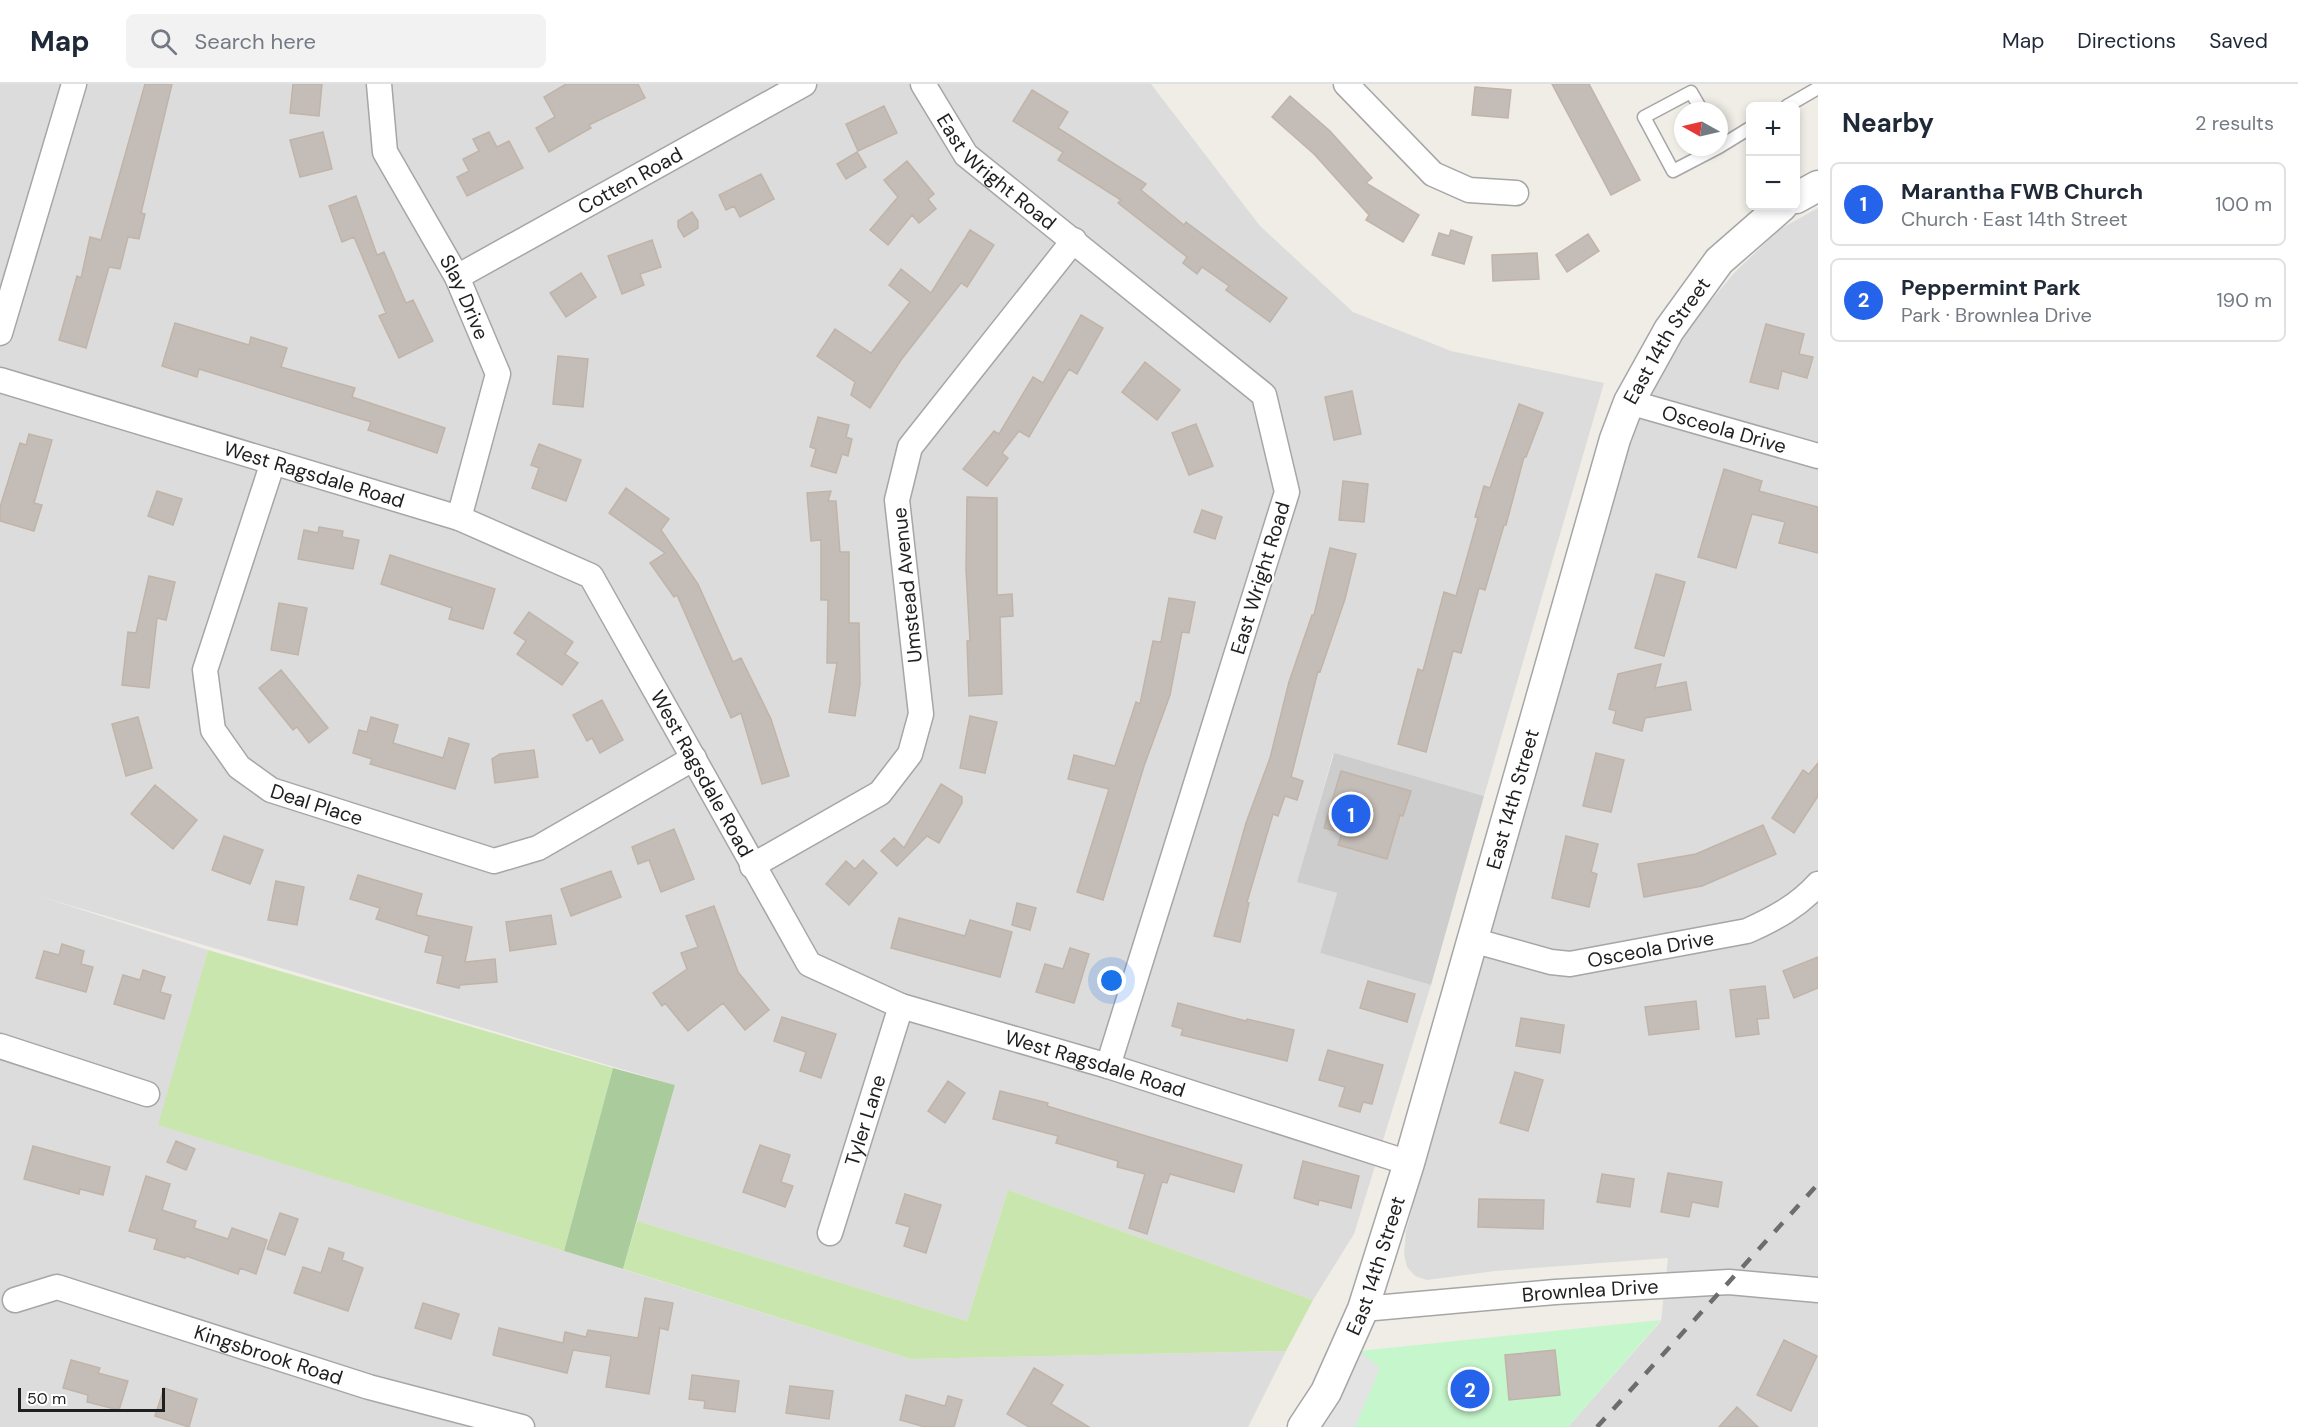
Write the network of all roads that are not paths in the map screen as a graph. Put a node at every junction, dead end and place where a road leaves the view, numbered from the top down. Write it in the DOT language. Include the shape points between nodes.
graph roads {
  1 [pos="74,84"];
  2 [pos="379,84"];
  3 [pos="804,84"];
  4 [pos="923,84"];
  5 [pos="1346,84"];
  6 [pos="1818,88"];
  7 [pos="1697,102"];
  8 [pos="1793,102"];
  9 [pos="1746,130"];
  10 [pos="1728,140"];
  11 [pos="1700,156"];
  12 [pos="1818,186"];
  13 [pos="1516,193"];
  14 [pos="1800,196"];
  15 [pos="1777,210"];
  16 [pos="1074,240"];
  17 [pos="457,277"];
  18 [pos="0,333"];
  19 [pos="0,380"];
  20 [pos="1629,402"];
  21 [pos="1818,456"];
  22 [pos="273,462"];
  23 [pos="459,518"];
  24 [pos="694,758"];
  25 [pos="752,866"];
  26 [pos="1818,884"];
  27 [pos="1472,940"];
  28 [pos="901,1006"];
  29 [pos="0,1046"];
  30 [pos="1108,1066"];
  31 [pos="147,1094"];
  32 [pos="1409,1163"];
  33 [pos="830,1233"];
  34 [pos="1818,1290"];
  35 [pos="15,1300"];
  36 [pos="1363,1309"];
  37 [pos="522,1427"];
  38 [pos="1303,1427"];
  1 -- 18 [label="street"];
  2 -- 17 [label="street, Slay Drive" via="385,152"];
  3 -- 17 [label="street, Cotten Road"];
  4 -- 16 [label="street, East Wright Road" via="966,154"];
  5 -- 13 [label="street" via="1433,174 1469,190"];
  6 -- 8 [label="lane"];
  7 -- 11 [label="lane" via="1691,92 1644,117 1673,171"];
  9 -- 10 [label="lane"];
  12 -- 14 [label="street"];
  15 -- 20 [label="street, East 14th Street" via="1719,261 1669,330"];
  16 -- 25 [label="street, Umstead Avenue" via="910,447 897,501 921,714 910,754 880,793"];
  16 -- 30 [label="street, East Wright Road" via="1264,395 1287,492"];
  17 -- 23 [label="street, Slay Drive" via="498,374"];
  19 -- 22 [label="street, West Ragsdale Road"];
  20 -- 21 [label="street, Osceola Drive"];
  20 -- 27 [label="street, East 14th Street" via="1615,439"];
  22 -- 23 [label="street, West Ragsdale Road"];
  22 -- 24 [label="street, Deal Place" via="206,670 213,730 239,767 271,790 494,861 538,849"];
  23 -- 24 [label="street, West Ragsdale Road" via="591,576"];
  24 -- 25 [label="street, West Ragsdale Road"];
  25 -- 28 [label="street, West Ragsdale Road" via="809,964"];
  26 -- 27 [label="street, Osceola Drive" via="1805,899 1747,931 1570,964"];
  27 -- 32 [label="street, East 14th Street"];
  28 -- 30 [label="street, West Ragsdale Road"];
  28 -- 33 [label="street, Tyler Lane"];
  29 -- 31 [label="street"];
  30 -- 32 [label="street, West Ragsdale Road"];
  32 -- 36 [label="street, East 14th Street"];
  34 -- 36 [label="street, Brownlea Drive" via="1729,1282"];
  35 -- 37 [label="street, Kingsbrook Road" via="57,1287 369,1387"];
  36 -- 38 [label="street, East 14th Street" via="1326,1392"];
}
